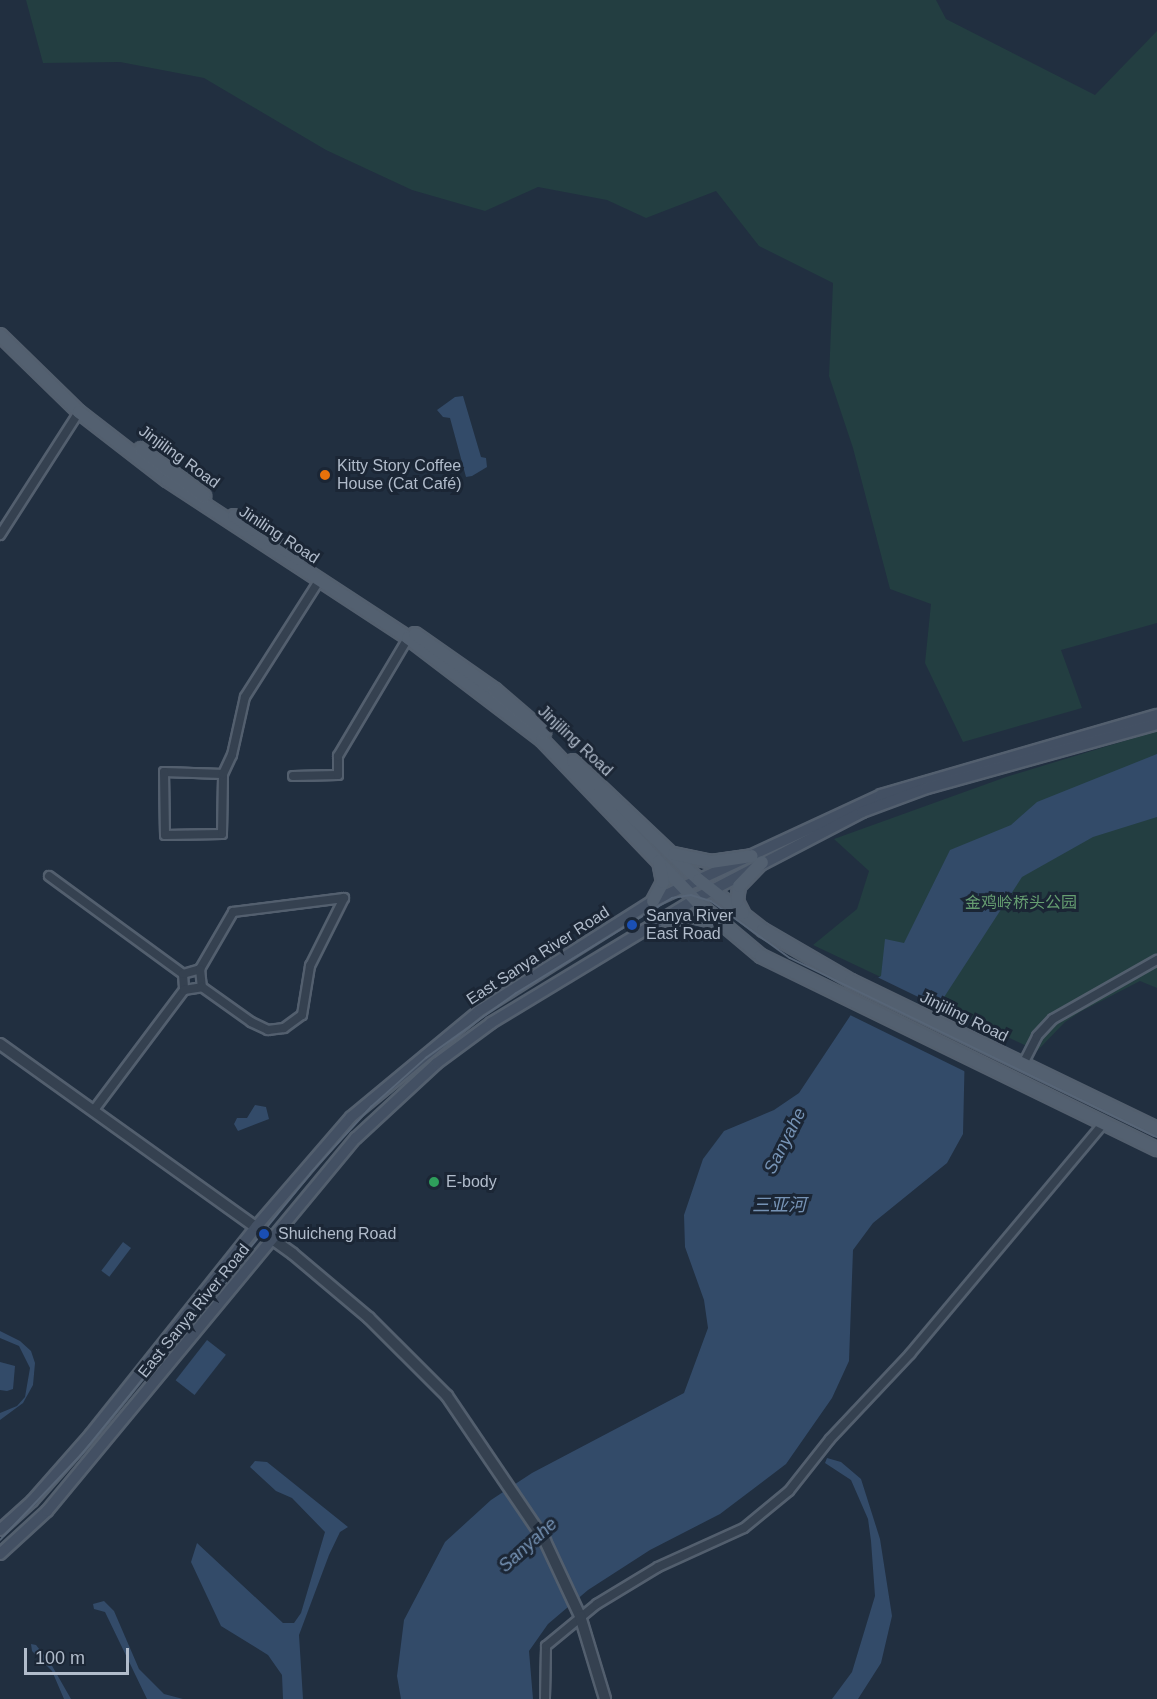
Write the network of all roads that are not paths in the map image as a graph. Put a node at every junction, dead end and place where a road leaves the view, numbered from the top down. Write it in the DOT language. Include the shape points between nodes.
graph roads {
  1 [pos="0,327"];
  2 [pos="0,336"];
  3 [pos="79,412"];
  4 [pos="0,535"];
  5 [pos="319,581"];
  6 [pos="408,638"];
  7 [pos="1157,716"];
  8 [pos="1157,724"];
  9 [pos="223,774"];
  10 [pos="293,776"];
  11 [pos="662,854"];
  12 [pos="757,859"];
  13 [pos="50,876"];
  14 [pos="699,880"];
  15 [pos="683,887"];
  16 [pos="711,890"];
  17 [pos="695,900"];
  18 [pos="654,901"];
  19 [pos="748,919"];
  20 [pos="664,920"];
  21 [pos="718,922"];
  22 [pos="1157,960"];
  23 [pos="200,969"];
  24 [pos="183,974"];
  25 [pos="202,987"];
  26 [pos="184,990"];
  27 [pos="0,1044"];
  28 [pos="1023,1064"];
  29 [pos="93,1111"];
  30 [pos="1104,1123"];
  31 [pos="1157,1129"];
  32 [pos="1157,1149"];
  33 [pos="256,1227"];
  34 [pos="273,1239"];
  35 [pos="0,1530"];
  36 [pos="0,1554"];
  37 [pos="578,1613"];
  38 [pos="545,1699"];
  39 [pos="605,1699"];
  1 -- 11 [label="main road, Jinjiling Road" via="88,408 167,469 495,690"];
  2 -- 3 [label="main road, Jiniling Road"];
  3 -- 4 [label="street"];
  3 -- 5 [label="main road, Jiniling Road" via="167,480"];
  5 -- 6 [label="main road, Jiniling Road"];
  5 -- 9 [label="street" via="245,697 232,755"];
  6 -- 10 [label="street" via="338,756 338,775"];
  6 -- 11 [label="main road, Jinjiling Road" via="542,740"];
  7 -- 12 [label="main road" via="881,795"];
  8 -- 12 [label="main road" via="927,788"];
  9 -- 9 [label="street" via="222,834 165,835 164,772"];
  11 -- 12 [label="main road" via="702,862"];
  11 -- 14 [label="main road, Jinjiling Road"];
  11 -- 15 [label="main road, Jinjiling Road"];
  11 -- 18 [label="main road" via="663,882"];
  12 -- 14 [label="main road"];
  12 -- 16 [label="main road"];
  12 -- 19 [label="main road" via="737,893 739,908"];
  13 -- 24 [label="street"];
  14 -- 15 [label="main road, East Sanya River Road"];
  14 -- 16 [label="main road, Jinjiling Road"];
  15 -- 17 [label="main road, Jinjiling Road"];
  15 -- 18 [label="main road, East Sanya River Road"];
  16 -- 17 [label="main road, East Sanya River Road"];
  16 -- 19 [label="main road, Jinjiling Road"];
  17 -- 20 [label="main road, East Sanya River Road"];
  17 -- 21 [label="main road, Jinjiling Road"];
  18 -- 33 [label="main road, East Sanya River Road" via="510,990 437,1042 351,1118"];
  19 -- 28 [label="main road, Jinjiling Road" via="851,981"];
  20 -- 21 [label="main road" via="694,917"];
  20 -- 34 [label="main road, East Sanya River Road" via="521,1004 437,1063 361,1133"];
  21 -- 30 [label="main road, Jinjiling Road" via="761,956"];
  22 -- 28 [label="street" via="1053,1019 1036,1036"];
  23 -- 24 [label="street"];
  23 -- 25 [label="street"];
  23 -- 25 [label="street" via="233,912 344,898 310,966 302,1015 284,1028 268,1030 251,1022"];
  24 -- 26 [label="street"];
  25 -- 26 [label="street"];
  26 -- 29 [label="street"];
  27 -- 29 [label="street"];
  28 -- 31 [label="main road, Jinjiling Road"];
  29 -- 33 [label="street"];
  30 -- 32 [label="main road, Jinjiling Road"];
  30 -- 37 [label="street" via="789,1491 744,1528 658,1567"];
  33 -- 34 [label="street"];
  33 -- 35 [label="main road, East Sanya River Road" via="91,1434 32,1501"];
  34 -- 36 [label="main road, East Sanya River Road" via="47,1511"];
  34 -- 37 [label="street" via="331,1285 419,1365 447,1396 507,1479 545,1541"];
  37 -- 38 [label="street" via="546,1646"];
  37 -- 39 [label="street"];
}
